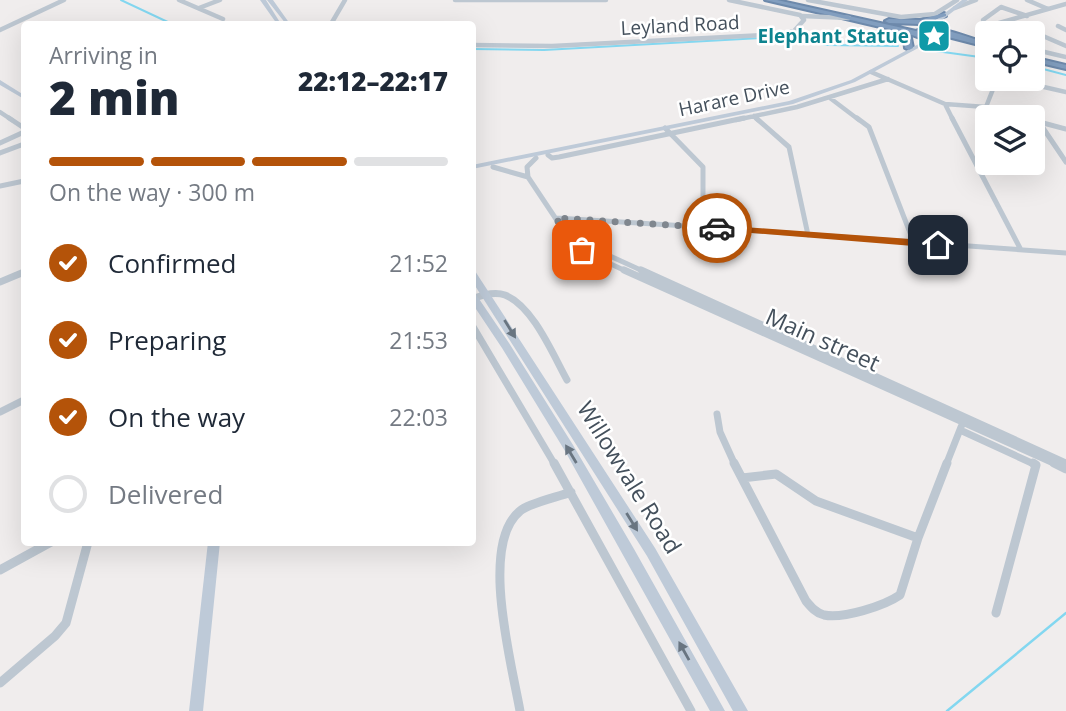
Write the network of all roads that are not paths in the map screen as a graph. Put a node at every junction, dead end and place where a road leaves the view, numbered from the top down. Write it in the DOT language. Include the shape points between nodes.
graph roads {
  1 [pos="64,0"];
  2 [pos="179,0"];
  3 [pos="220,0"];
  4 [pos="263,0"];
  5 [pos="270,0"];
  6 [pos="345,0"];
  7 [pos="455,0"];
  8 [pos="606,0"];
  9 [pos="729,0"];
  10 [pos="768,0"];
  11 [pos="791,0"];
  12 [pos="808,0"];
  13 [pos="957,0"];
  14 [pos="965,0"];
  15 [pos="976,0"];
  16 [pos="1027,0"];
  17 [pos="1060,0"];
  18 [pos="1066,3"];
  19 [pos="956,8"];
  20 [pos="198,9"];
  21 [pos="1048,9"];
  22 [pos="802,16"];
  23 [pos="1027,16"];
  24 [pos="849,18"];
  25 [pos="949,18"];
  26 [pos="223,19"];
  27 [pos="277,21"];
  28 [pos="286,21"];
  29 [pos="333,21"];
  30 [pos="983,21"];
  31 [pos="1008,21"];
  32 [pos="882,23"];
  33 [pos="1058,26"];
  34 [pos="0,30"];
  35 [pos="1066,30"];
  36 [pos="923,32"];
  37 [pos="941,34"];
  38 [pos="1045,37"];
  39 [pos="932,39"];
  40 [pos="974,42"];
  41 [pos="975,44"];
  42 [pos="476,45"];
  43 [pos="1066,46"];
  44 [pos="909,48"];
  45 [pos="1045,54"];
  46 [pos="902,55"];
  47 [pos="1045,59"];
  48 [pos="1066,62"];
  49 [pos="871,72"];
  50 [pos="888,79"];
  51 [pos="0,82"];
  52 [pos="1045,87"];
  53 [pos="1066,92"];
  54 [pos="21,95"];
  55 [pos="830,98"];
  56 [pos="945,104"];
  57 [pos="975,106"];
  58 [pos="0,113"];
  59 [pos="754,116"];
  60 [pos="1045,123"];
  61 [pos="21,128"];
  62 [pos="1066,129"];
  63 [pos="668,130"];
  64 [pos="21,132"];
  65 [pos="1045,133"];
  66 [pos="0,143"];
  67 [pos="21,145"];
  68 [pos="564,150"];
  69 [pos="0,153"];
  70 [pos="548,155"];
  71 [pos="536,158"];
  72 [pos="1066,162"];
  73 [pos="493,167"];
  74 [pos="476,168"];
  75 [pos="476,169"];
  76 [pos="528,177"];
  77 [pos="21,182"];
  78 [pos="0,186"];
  79 [pos="556,218"];
  80 [pos="703,227"];
  81 [pos="808,235"];
  82 [pos="914,243"];
  83 [pos="1021,250"];
  84 [pos="1066,253"];
  85 [pos="21,273"];
  86 [pos="0,282"];
  87 [pos="477,296"];
  88 [pos="476,332"];
  89 [pos="567,380"];
  90 [pos="21,402"];
  91 [pos="0,412"];
  92 [pos="717,414"];
  93 [pos="963,424"];
  94 [pos="1066,463"];
  95 [pos="1066,469"];
  96 [pos="742,478"];
  97 [pos="571,492"];
  98 [pos="918,538"];
  99 [pos="44,546"];
  100 [pos="87,546"];
  101 [pos="214,546"];
  102 [pos="0,570"];
  103 [pos="996,613"];
  104 [pos="0,683"];
  105 [pos="741,707"];
  106 [pos="196,711"];
  107 [pos="520,711"];
  108 [pos="691,711"];
  109 [pos="718,711"];
  1 -- 34 [label="street"];
  2 -- 20 [label="street"];
  3 -- 20 [label="street"];
  4 -- 27 [label="street"];
  5 -- 28 [label="street"];
  6 -- 29 [label="street"];
  7 -- 8 [label="street"];
  9 -- 22 [label="street, Leyland Road"];
  10 -- 24 [label="highway"];
  11 -- 32 [label="highway"];
  12 -- 13 [label="street" via="901,17 935,14"];
  14 -- 19 [label="street, Harare Drive"];
  15 -- 19 [label="street"];
  16 -- 21 [label="street"];
  17 -- 18 [label="street"];
  18 -- 21 [label="street"];
  19 -- 25 [label="street, Harare Drive"];
  20 -- 26 [label="street"];
  21 -- 23 [label="street"];
  22 -- 24 [label="street"];
  22 -- 42 [label="street, Leyland Road" via="796,29 783,34 552,46"];
  23 -- 30 [label="street" via="1001,6"];
  23 -- 31 [label="street"];
  24 -- 32 [label="highway"];
  25 -- 32 [label="highway"];
  25 -- 36 [label="street, Harare Drive"];
  25 -- 37 [label="street"];
  25 -- 40 [label="highway"];
  32 -- 36 [label="highway"];
  32 -- 44 [label="highway" via="907,38"];
  33 -- 35 [label="street"];
  36 -- 37 [label="highway"];
  36 -- 39 [label="highway"];
  36 -- 44 [label="street, Harare Drive"];
  37 -- 39 [label="highway"];
  37 -- 40 [label="highway"];
  37 -- 41 [label="highway"];
  38 -- 43 [label="street"];
  39 -- 46 [label="street, Harare Drive"];
  44 -- 46 [label="street, Harare Drive"];
  45 -- 48 [label="street"];
  46 -- 49 [label="street, Harare Drive"];
  47 -- 48 [label="highway"];
  49 -- 50 [label="street"];
  49 -- 63 [label="street, Harare Drive" via="791,103"];
  50 -- 55 [label="street"];
  50 -- 56 [label="street"];
  51 -- 54 [label="street"];
  52 -- 53 [label="street"];
  55 -- 59 [label="street"];
  55 -- 82 [label="street" via="872,131"];
  56 -- 57 [label="street"];
  56 -- 83 [label="street"];
  58 -- 61 [label="street"];
  59 -- 63 [label="street"];
  59 -- 81 [label="street" via="789,147"];
  60 -- 62 [label="street"];
  63 -- 68 [label="street, Harare Drive"];
  63 -- 70 [label="street" via="559,158"];
  63 -- 80 [label="street" via="703,167"];
  64 -- 66 [label="street"];
  65 -- 72 [label="street"];
  67 -- 69 [label="street"];
  68 -- 70 [label="street, Harare Drive"];
  68 -- 74 [label="street, Harare Drive"];
  70 -- 71 [label="street, Harare Drive"];
  71 -- 73 [label="street, Harare Drive"];
  71 -- 76 [label="street" via="527,167"];
  73 -- 75 [label="street, Harare Drive"];
  73 -- 76 [label="street"];
  76 -- 79 [label="street, Main street"];
  77 -- 78 [label="street"];
  79 -- 80 [label="street"];
  79 -- 93 [label="street, Main street" via="568,237 589,254"];
  80 -- 81 [label="street"];
  81 -- 82 [label="street"];
  82 -- 83 [label="street"];
  83 -- 84 [label="street"];
  85 -- 86 [label="street"];
  87 -- 89 [label="street" via="505,295 528,315"];
  87 -- 105 [label="street, Willowvale Road, one-way" via="651,552"];
  109 -- 87 [label="street, Willowvale Road, one-way"];
  88 -- 97 [label="street"];
  90 -- 91 [label="street"];
  92 -- 96 [label="street" via="722,437"];
  93 -- 94 [label="street, Main street"];
  93 -- 95 [label="street, Main street"];
  93 -- 98 [label="street"];
  93 -- 103 [label="street" via="1036,466"];
  96 -- 98 [label="street" via="776,474 816,501"];
  96 -- 98 [label="street" via="806,601 820,614 895,600"];
  97 -- 107 [label="street" via="520,511 499,554 499,585"];
  97 -- 108 [label="street"];
  99 -- 102 [label="street"];
  100 -- 104 [label="street" via="66,623"];
  101 -- 106 [label="street"];
}
